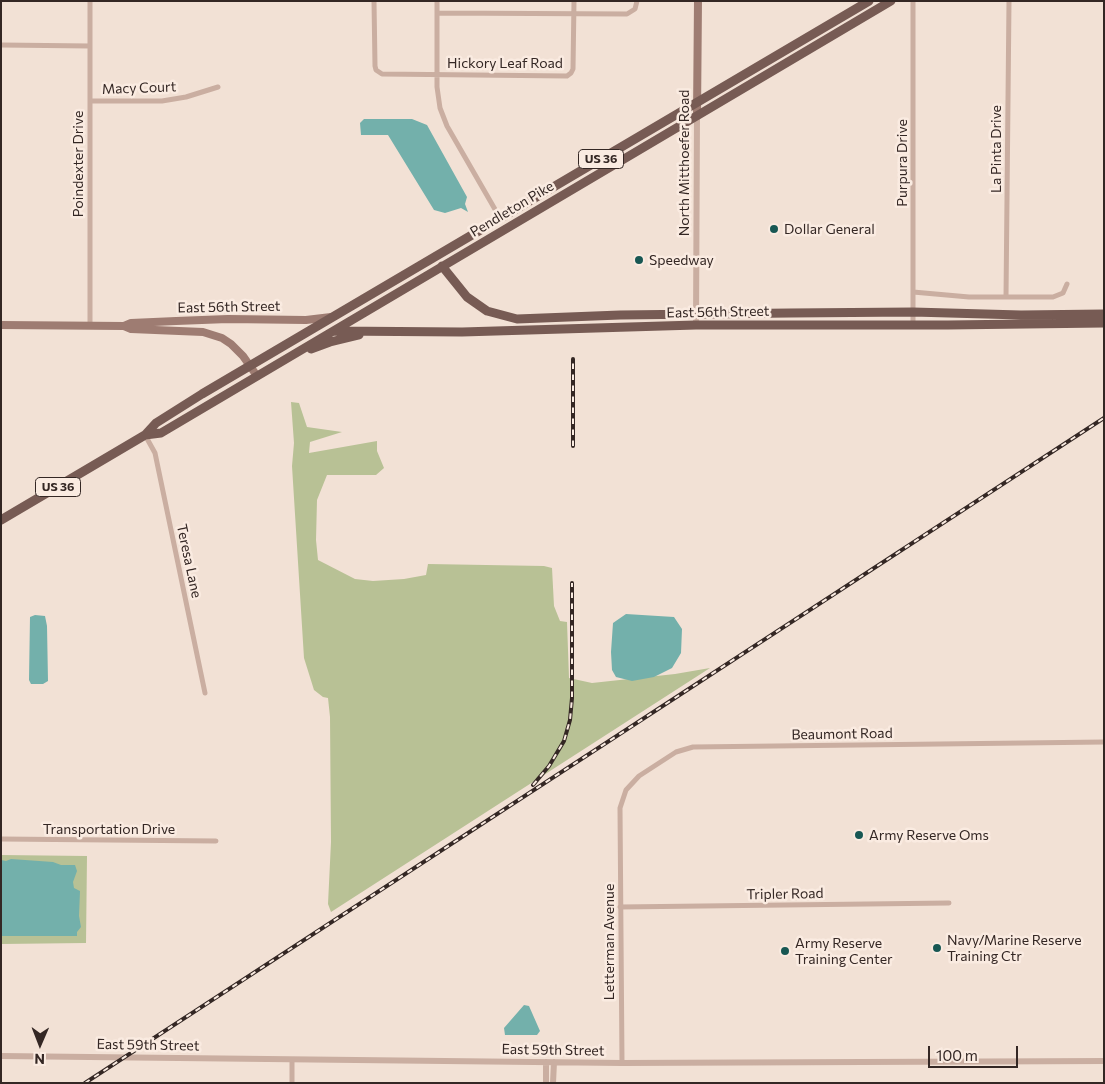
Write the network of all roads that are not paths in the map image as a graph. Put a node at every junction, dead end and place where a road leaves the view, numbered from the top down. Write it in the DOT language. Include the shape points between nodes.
graph roads {
  1 [pos="90,1"];
  2 [pos="374,1"];
  3 [pos="437,1"];
  4 [pos="574,1"];
  5 [pos="637,1"];
  6 [pos="698,1"];
  7 [pos="869,1"];
  8 [pos="891,1"];
  9 [pos="913,1"];
  10 [pos="1009,1"];
  11 [pos="437,13"];
  12 [pos="574,13"];
  13 [pos="1,45"];
  14 [pos="90,46"];
  15 [pos="437,75"];
  16 [pos="218,87"];
  17 [pos="90,101"];
  18 [pos="697,102"];
  19 [pos="697,115"];
  20 [pos="500,218"];
  21 [pos="442,266"];
  22 [pos="1067,284"];
  23 [pos="913,292"];
  24 [pos="1006,297"];
  25 [pos="913,312"];
  26 [pos="696,314"];
  27 [pos="1104,314"];
  28 [pos="334,316"];
  29 [pos="1104,322"];
  30 [pos="1,325"];
  31 [pos="696,325"];
  32 [pos="913,325"];
  33 [pos="90,326"];
  34 [pos="124,326"];
  35 [pos="334,330"];
  36 [pos="378,332"];
  37 [pos="288,358"];
  38 [pos="250,366"];
  39 [pos="257,376"];
  40 [pos="145,436"];
  41 [pos="1,520"];
  42 [pos="205,693"];
  43 [pos="1104,742"];
  44 [pos="619,820"];
  45 [pos="1,839"];
  46 [pos="216,841"];
  47 [pos="949,903"];
  48 [pos="620,907"];
  49 [pos="1,1056"];
  50 [pos="292,1060"];
  51 [pos="1104,1061"];
  52 [pos="546,1062"];
  53 [pos="554,1062"];
  54 [pos="622,1064"];
  55 [pos="292,1083"];
  56 [pos="546,1083"];
  57 [pos="553,1083"];
  1 -- 14 [label="street, Poindexter Drive"];
  2 -- 15 [label="street, Hickory Leaf Road" via="376,70 382,74"];
  3 -- 11 [label="street"];
  4 -- 12 [label="street"];
  5 -- 12 [label="street" via="636,7 627,14"];
  6 -- 18 [label="main road, North Mitthoefer Road"];
  7 -- 18 [label="main road, Pendleton Pike / US 36"];
  8 -- 19 [label="main road, Pendleton Pike / US 36"];
  9 -- 23 [label="street, Purpura Drive"];
  10 -- 24 [label="street, La Pinta Drive"];
  11 -- 12 [label="street"];
  11 -- 15 [label="street"];
  12 -- 15 [label="street, Hickory Leaf Road" via="574,68 567,76"];
  13 -- 14 [label="street"];
  14 -- 17 [label="street, Poindexter Drive"];
  15 -- 20 [label="street" via="438,99 447,126"];
  16 -- 17 [label="street, Macy Court" via="162,101"];
  17 -- 33 [label="street, Poindexter Drive"];
  18 -- 19 [label="main road, North Mitthoefer Road"];
  18 -- 20 [label="main road, Pendleton Pike / US 36"];
  19 -- 21 [label="main road, Pendleton Pike / US 36"];
  19 -- 26 [label="street, North Mitthoefer Road"];
  20 -- 28 [label="main road, Pendleton Pike / US 36"];
  21 -- 26 [label="main road, East 56th Street" via="467,297 487,311 517,319"];
  21 -- 35 [label="main road, Pendleton Pike / US 36"];
  22 -- 24 [label="street" via="1063,293 1053,297"];
  23 -- 24 [label="street"];
  23 -- 25 [label="street, Purpura Drive"];
  25 -- 26 [label="main road, East 56th Street"];
  25 -- 27 [label="main road, East 56th Street"];
  25 -- 32 [label="street, Purpura Drive"];
  26 -- 31 [label="street, North Mitthoefer Road"];
  28 -- 34 [label="main road, East 56th Street" via="306,320 228,319"];
  28 -- 38 [label="main road, Pendleton Pike / US 36"];
  29 -- 32 [label="main road, East 56th Street"];
  30 -- 33 [label="main road, East 56th Street"];
  31 -- 32 [label="main road, East 56th Street"];
  31 -- 36 [label="main road, East 56th Street"];
  33 -- 34 [label="main road, East 56th Street"];
  34 -- 38 [label="main road, East 56th Street" via="203,332 222,338"];
  35 -- 36 [label="main road, East 56th Street"];
  35 -- 37 [label="main road, Pendleton Pike / US 36"];
  36 -- 37 [label="main road" via="330,342"];
  37 -- 39 [label="main road, Pendleton Pike / US 36"];
  38 -- 39 [label="main road, East 56th Street"];
  38 -- 40 [label="main road, Pendleton Pike / US 36" via="156,423"];
  39 -- 40 [label="main road, Pendleton Pike / US 36" via="161,433"];
  40 -- 41 [label="main road, Pendleton Pike / US 36"];
  40 -- 42 [label="street, Teresa Lane" via="155,453"];
  43 -- 44 [label="street, Beaumont Road" via="693,747 676,752 631,783 621,800"];
  44 -- 48 [label="street, Letterman Avenue"];
  45 -- 46 [label="street, Transportation Drive"];
  47 -- 48 [label="street, Tripler Road"];
  48 -- 54 [label="street, Letterman Avenue"];
  49 -- 50 [label="street, East 59th Street"];
  50 -- 52 [label="street, East 59th Street"];
  50 -- 55 [label="street"];
  51 -- 54 [label="street, East 59th Street"];
  52 -- 53 [label="street, East 59th Street"];
  52 -- 56 [label="street"];
  53 -- 54 [label="street, East 59th Street"];
  53 -- 57 [label="street"];
}
